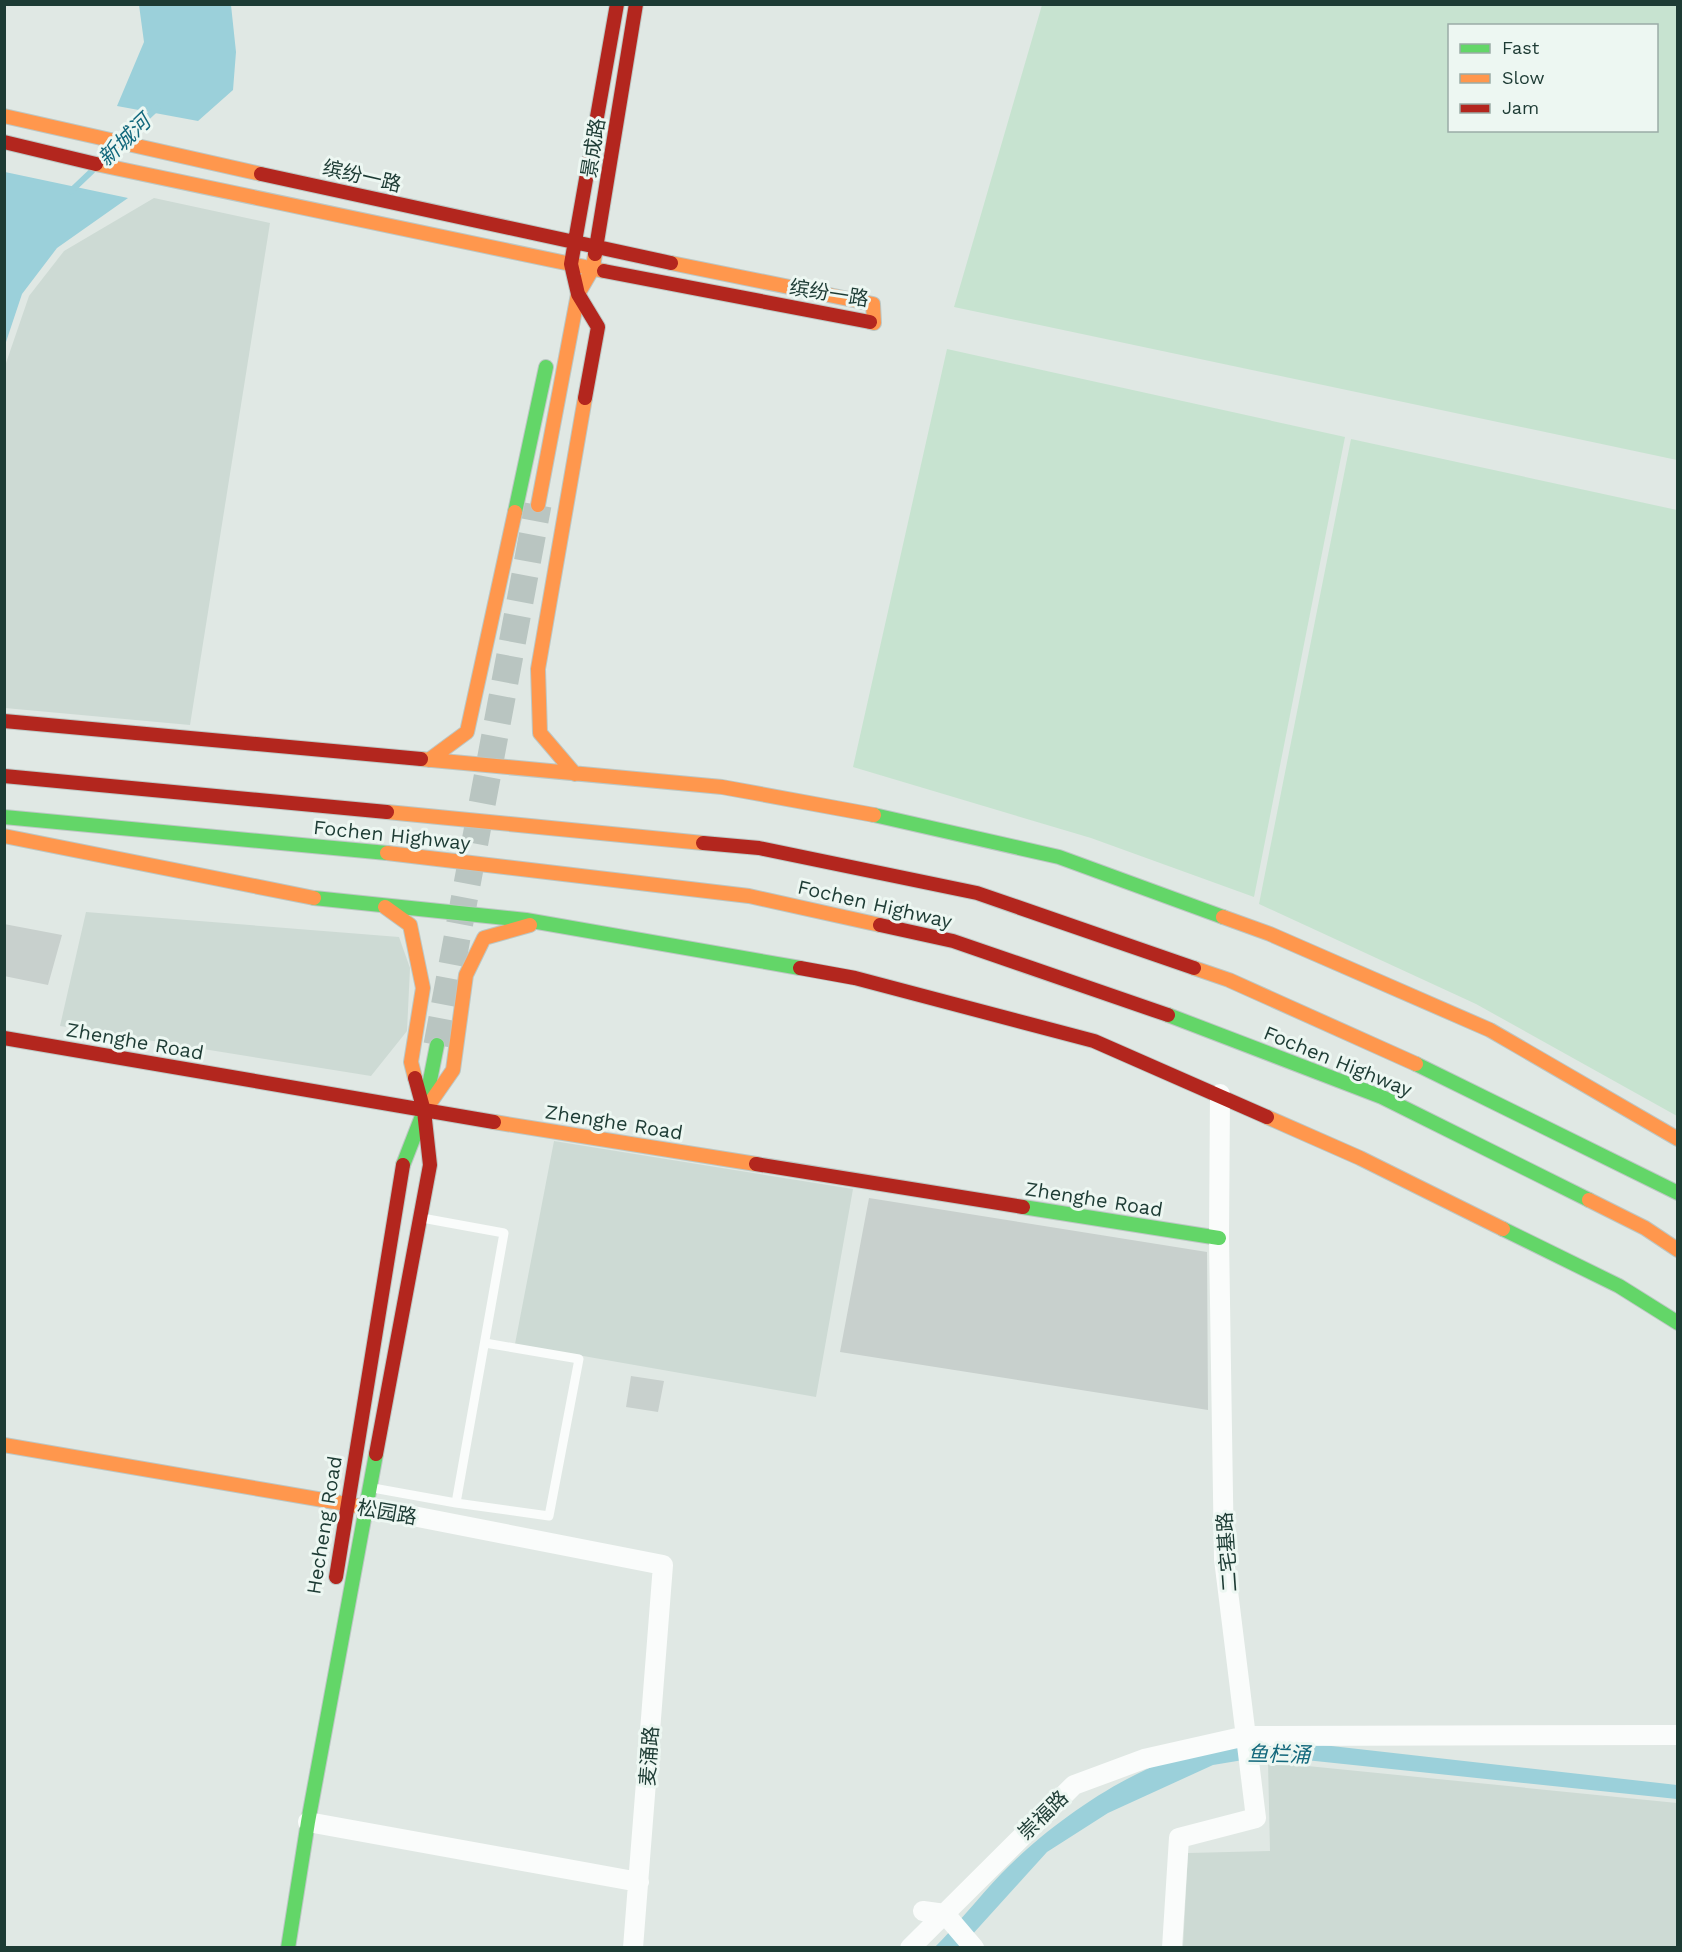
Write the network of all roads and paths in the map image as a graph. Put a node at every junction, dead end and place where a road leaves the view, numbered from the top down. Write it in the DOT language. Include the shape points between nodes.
graph roads {
  1 [pos="617,4"];
  2 [pos="636,4"];
  3 [pos="4,116"];
  4 [pos="4,142"];
  5 [pos="576,244"];
  6 [pos="596,247"];
  7 [pos="571,264"];
  8 [pos="593,268"];
  9 [pos="578,294"];
  10 [pos="556,317"];
  11 [pos="549,352"];
  12 [pos="538,505"];
  13 [pos="4,721"];
  14 [pos="429,760"];
  15 [pos="575,774"];
  16 [pos="4,776"];
  17 [pos="4,817"];
  18 [pos="4,836"];
  19 [pos="386,907"];
  20 [pos="548,924"];
  21 [pos="4,1038"];
  22 [pos="437,1045"];
  23 [pos="1220,1094"];
  24 [pos="424,1111"];
  25 [pos="1677,1138"];
  26 [pos="1677,1193"];
  27 [pos="420,1218"];
  28 [pos="1219,1238"];
  29 [pos="1677,1250"];
  30 [pos="1677,1323"];
  31 [pos="485,1343"];
  32 [pos="4,1445"];
  33 [pos="370,1488"];
  34 [pos="456,1503"];
  35 [pos="357,1506"];
  36 [pos="663,1565"];
  37 [pos="334,1586"];
  38 [pos="1246,1736"];
  39 [pos="1677,1736"];
  40 [pos="303,1773"];
  41 [pos="308,1822"];
  42 [pos="639,1882"];
  43 [pos="283,1889"];
  44 [pos="923,1911"];
  45 [pos="947,1916"];
  46 [pos="288,1947"];
  47 [pos="633,1947"];
  48 [pos="910,1947"];
  49 [pos="974,1947"];
  50 [pos="1172,1947"];
  1 -- 5 [label="main road, 景成路"];
  2 -- 6 [label="main road, 景成路"];
  3 -- 5 [label="main road, 缤纷一路"];
  4 -- 7 [label="main road, 缤纷一路" via="165,180"];
  5 -- 6 [label="main road, 缤纷一路"];
  5 -- 7 [label="main road, 景成路"];
  6 -- 8 [label="main road, 景成路"];
  6 -- 8 [label="main road, 缤纷一路" via="873,304 874,323"];
  7 -- 8 [label="main road, 缤纷一路"];
  7 -- 9 [label="main road, 景成路"];
  8 -- 9 [label="main road, 景成路"];
  9 -- 10 [label="main road"];
  9 -- 12 [label="main road, 景成路"];
  9 -- 15 [label="main road" via="598,327 538,669 540,733"];
  11 -- 14 [label="main road" via="467,732"];
  13 -- 14 [label="main road"];
  14 -- 15 [label="main road"];
  15 -- 25 [label="main road" via="722,787 858,811 1059,857 1270,934 1490,1030"];
  16 -- 26 [label="main road, Fochen Highway" via="759,848 977,893 1229,980 1463,1085"];
  17 -- 29 [label="main road, Fochen Highway" via="398,854 749,896 953,941 1130,1000 1382,1097 1645,1228"];
  18 -- 19 [label="main road" via="333,902"];
  19 -- 20 [label="main road"];
  19 -- 24 [label="main road" via="410,925 423,988 411,1062"];
  20 -- 23 [label="main road" via="855,978 1094,1041"];
  20 -- 24 [label="main road" via="484,938 466,975 453,1070"];
  21 -- 24 [label="main road, Zhenghe Road"];
  22 -- 24 [label="main road, Hecheng Road"];
  23 -- 28 [label="street, 二宅基路"];
  23 -- 30 [label="main road" via="1360,1158 1619,1286"];
  24 -- 27 [label="main road, Hecheng Road" via="430,1165"];
  24 -- 28 [label="main road, Zhenghe Road"];
  24 -- 35 [label="main road, Hecheng Road" via="403,1162"];
  27 -- 31 [label="lane" via="504,1233"];
  27 -- 33 [label="main road, Hecheng Road"];
  28 -- 38 [label="street, 二宅基路" via="1224,1559"];
  31 -- 34 [label="lane"];
  31 -- 34 [label="lane" via="579,1359 549,1516"];
  32 -- 35 [label="main road, 松园路"];
  33 -- 34 [label="lane"];
  33 -- 35 [label="main road, Hecheng Road"];
  35 -- 36 [label="street, 松园路"];
  35 -- 37 [label="main road, Hecheng Road"];
  35 -- 41 [label="main road, Hecheng Road"];
  36 -- 42 [label="street, 麦涌路"];
  38 -- 39 [label="street, 崇福路"];
  38 -- 45 [label="street, 崇福路" via="1144,1758 1074,1785"];
  38 -- 50 [label="street, 二宅基路" via="1256,1818 1179,1838"];
  40 -- 43 [label="main road"];
  41 -- 42 [label="street"];
  41 -- 46 [label="main road, Hecheng Road"];
  42 -- 47 [label="street, 麦涌路"];
  44 -- 45 [label="street"];
  45 -- 48 [label="street, 崇福路"];
  45 -- 49 [label="street"];
}
